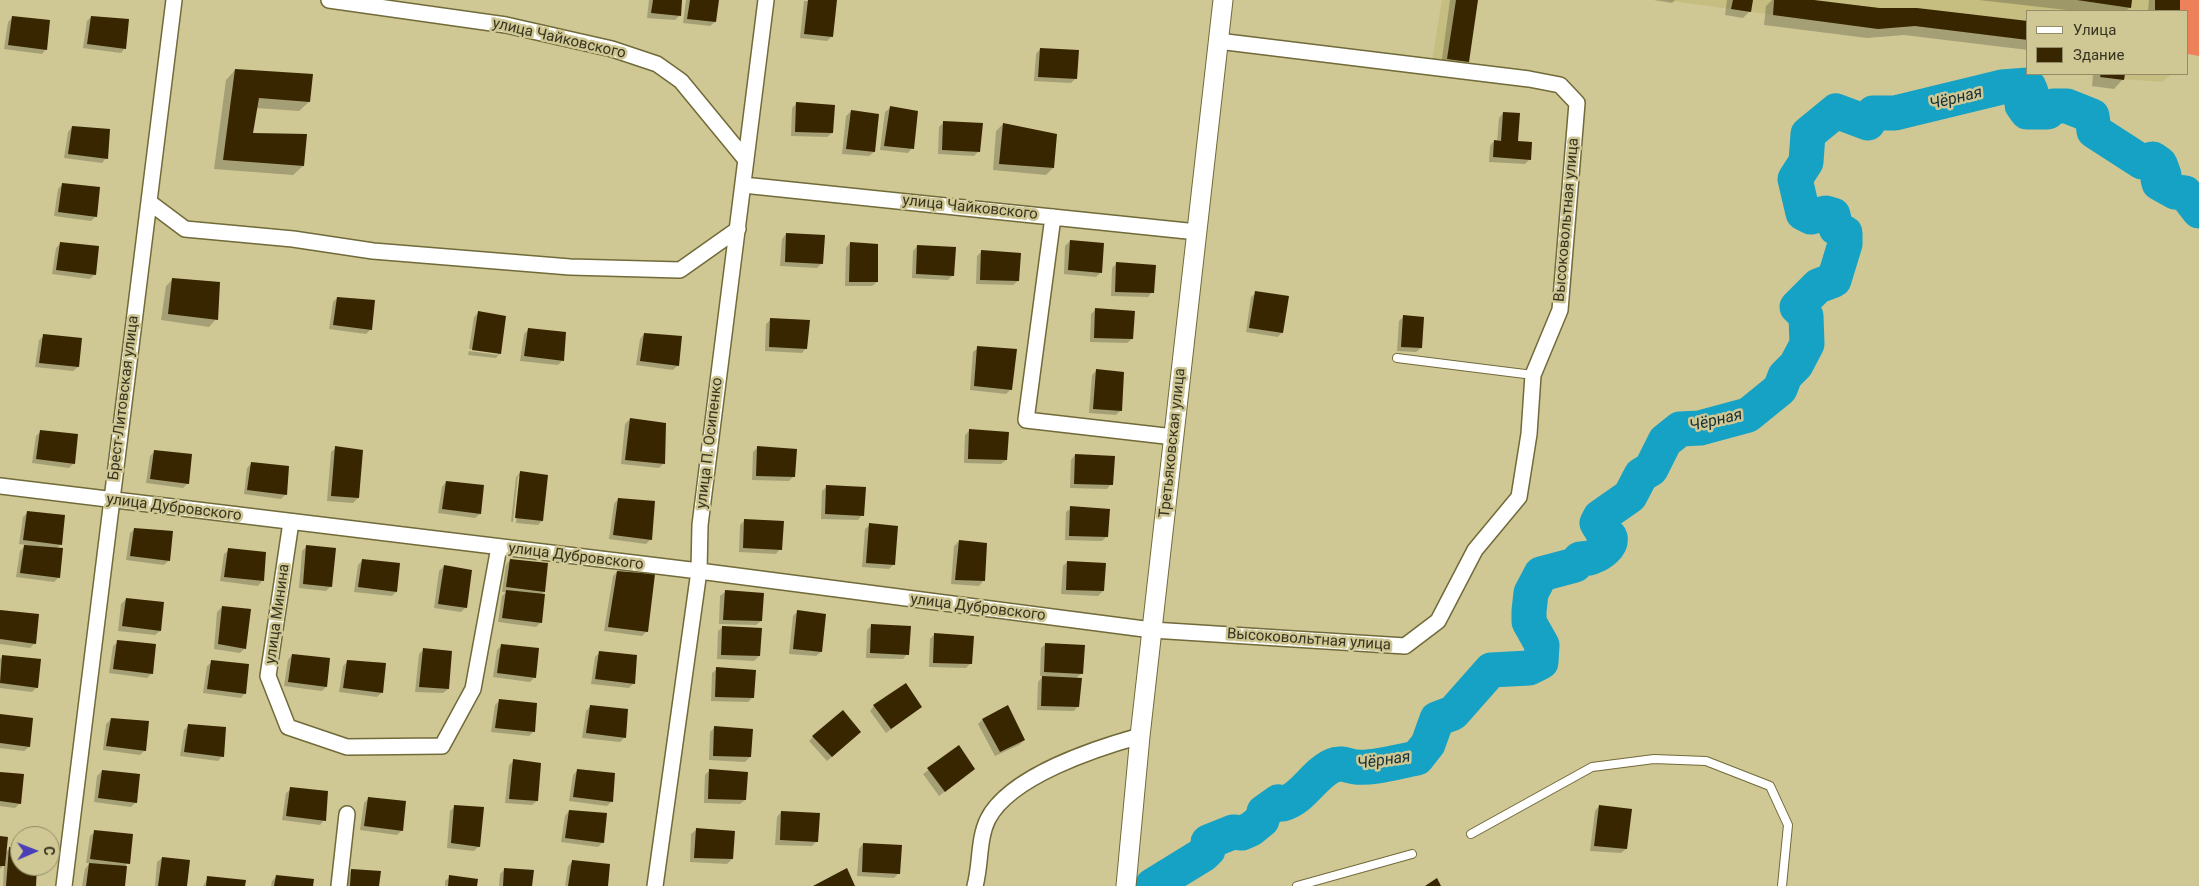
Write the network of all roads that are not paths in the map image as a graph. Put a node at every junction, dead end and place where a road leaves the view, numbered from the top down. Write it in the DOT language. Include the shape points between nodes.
graph roads {
  1 [pos="174,0"];
  2 [pos="330,0"];
  3 [pos="766,0"];
  4 [pos="1223,0"];
  5 [pos="1218,41"];
  6 [pos="746,160"];
  7 [pos="743,185"];
  8 [pos="148,202"];
  9 [pos="1053,217"];
  10 [pos="738,229"];
  11 [pos="1196,232"];
  12 [pos="1397,358"];
  13 [pos="1533,375"];
  14 [pos="1174,437"];
  15 [pos="0,486"];
  16 [pos="111,500"];
  17 [pos="291,522"];
  18 [pos="500,547"];
  19 [pos="699,571"];
  20 [pos="1152,630"];
  21 [pos="1140,736"];
  22 [pos="347,814"];
  23 [pos="1470,834"];
  24 [pos="1412,854"];
  25 [pos="64,886"];
  26 [pos="339,886"];
  27 [pos="655,886"];
  28 [pos="975,886"];
  29 [pos="1126,886"];
  30 [pos="1297,886"];
  31 [pos="1782,886"];
  1 -- 8 [label="street, Брест-Литовская улица"];
  2 -- 6 [label="street, улица Чайковского" via="506,25 612,49 657,64 681,81"];
  3 -- 6 [label="street, улица П. Осипенко"];
  4 -- 5 [label="street, Третьяковская улица"];
  5 -- 11 [label="street, Третьяковская улица"];
  5 -- 13 [label="street, Высоковольтная улица" via="1529,79 1560,85 1577,103 1560,310"];
  6 -- 7 [label="street, улица П. Осипенко"];
  7 -- 9 [label="street, улица Чайковского"];
  7 -- 10 [label="street, улица П. Осипенко"];
  8 -- 10 [label="street" via="185,229 293,239 373,251 570,266 680,270"];
  8 -- 16 [label="street, Брест-Литовская улица"];
  9 -- 11 [label="street, улица Чайковского"];
  9 -- 14 [label="street" via="1026,420"];
  10 -- 19 [label="street, улица П. Осипенко" via="700,526"];
  11 -- 14 [label="street, Третьяковская улица"];
  12 -- 13 [label="lane"];
  13 -- 20 [label="street, Высоковольтная улица" via="1529,434 1519,497 1475,550 1438,621 1405,646"];
  14 -- 20 [label="street, Третьяковская улица"];
  15 -- 16 [label="street, улица Дубровского"];
  16 -- 17 [label="street, улица Дубровского"];
  16 -- 25 [label="street, Брест-Литовская улица"];
  17 -- 18 [label="street, улица Дубровского"];
  17 -- 18 [label="street, улица Минина" via="268,676 288,726 347,747 442,746 473,689"];
  18 -- 19 [label="street, улица Дубровского"];
  19 -- 20 [label="street, улица Дубровского"];
  19 -- 27 [label="street, улица П. Осипенко"];
  20 -- 21 [label="street, Третьяковская улица"];
  21 -- 28 [label="street" via="1056,766 1000,802 988,819"];
  21 -- 29 [label="street, Третьяковская улица"];
  22 -- 26 [label="street"];
  23 -- 31 [label="lane" via="1592,767 1654,759 1706,761 1770,786 1788,825"];
  24 -- 30 [label="lane"];
}
